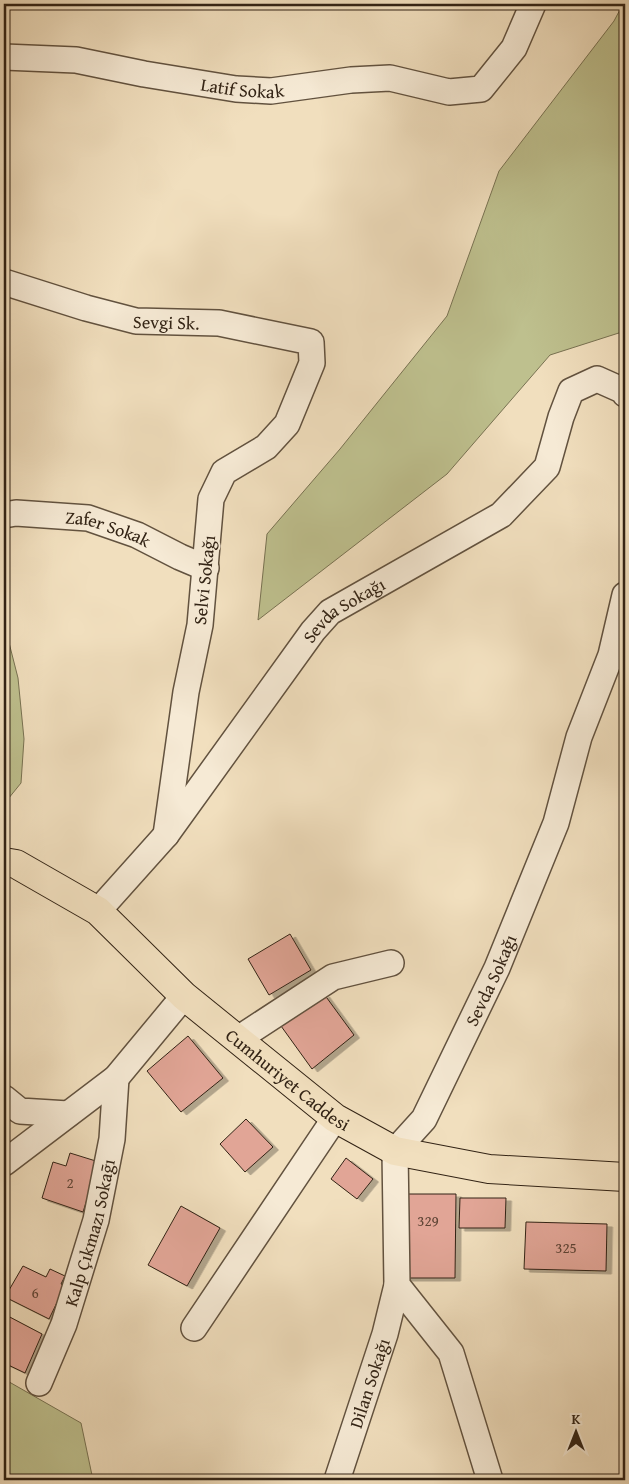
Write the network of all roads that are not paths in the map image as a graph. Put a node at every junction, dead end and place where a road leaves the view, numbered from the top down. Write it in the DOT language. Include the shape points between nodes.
graph roads {
  1 [pos="533,4"];
  2 [pos="4,57"];
  3 [pos="4,282"];
  4 [pos="312,363"];
  5 [pos="625,394"];
  6 [pos="4,515"];
  7 [pos="206,568"];
  8 [pos="625,595"];
  9 [pos="166,835"];
  10 [pos="4,862"];
  11 [pos="98,911"];
  12 [pos="391,963"];
  13 [pos="184,996"];
  14 [pos="238,1039"];
  15 [pos="116,1078"];
  16 [pos="4,1098"];
  17 [pos="68,1114"];
  18 [pos="335,1118"];
  19 [pos="394,1152"];
  20 [pos="4,1163"];
  21 [pos="625,1177"];
  22 [pos="397,1285"];
  23 [pos="194,1328"];
  24 [pos="38,1383"];
  25 [pos="338,1480"];
  26 [pos="490,1480"];
  1 -- 2 [label="street, Latif Sokak" via="514,48 481,89 449,92 390,78 271,91 236,89 76,60"];
  3 -- 4 [label="street, Sevgi Sk." via="136,321 219,323 311,342"];
  4 -- 7 [label="street, Selvi Sokağı" via="288,424 266,447 224,472 211,499"];
  5 -- 9 [label="street, Sevda Sokağı" via="596,379 571,391 547,467 501,515 330,612"];
  6 -- 7 [label="street, Zafer Sokak" via="16,512 88,518 137,535"];
  7 -- 9 [label="street, Selvi Sokağı" via="200,625 186,692"];
  8 -- 19 [label="street, Sevda Sokağı" via="611,655 579,737 556,823 497,968 424,1119"];
  9 -- 11 [label="street, Sevda Sokağı"];
  10 -- 11 [label="main road, Cumhuriyet Caddesi" via="16,864"];
  11 -- 13 [label="main road, Cumhuriyet Caddesi"];
  12 -- 14 [label="street" via="333,977"];
  13 -- 14 [label="main road, Cumhuriyet Caddesi"];
  13 -- 15 [label="street"];
  14 -- 18 [label="main road, Cumhuriyet Caddesi"];
  15 -- 17 [label="street"];
  15 -- 24 [label="street, Kalp Çıkmazı Sokaḡı" via="112,1139 96,1220 64,1324"];
  16 -- 17 [label="street" via="20,1111"];
  17 -- 20 [label="street"];
  18 -- 19 [label="main road, Cumhuriyet Caddesi"];
  18 -- 23 [label="street"];
  19 -- 21 [label="main road, Cumhuriyet Caddesi" via="488,1169"];
  19 -- 22 [label="street, Dilan Sokağı"];
  22 -- 25 [label="street, Dilan Sokağı" via="385,1334"];
  22 -- 26 [label="street" via="451,1353"];
}
